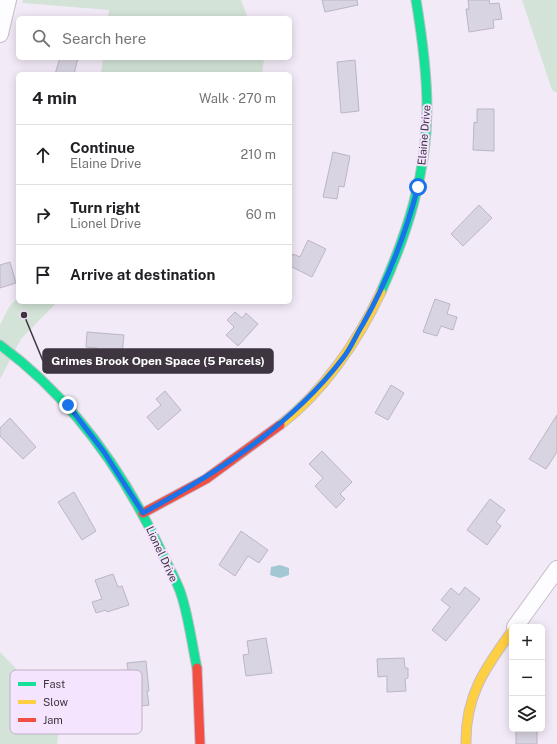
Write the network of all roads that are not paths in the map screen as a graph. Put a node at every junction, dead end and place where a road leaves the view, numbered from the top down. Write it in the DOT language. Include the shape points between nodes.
graph roads {
  1 [pos="8,0"];
  2 [pos="416,0"];
  3 [pos="0,34"];
  4 [pos="0,345"];
  5 [pos="143,513"];
  6 [pos="557,570"];
  7 [pos="517,624"];
  8 [pos="509,635"];
  9 [pos="200,744"];
  10 [pos="466,744"];
  1 -- 3 [label="street"];
  2 -- 5 [label="street, Elaine Drive" via="425,59 425,148 407,230 381,292 343,358 284,422 200,482"];
  4 -- 5 [label="street, Lionel Drive" via="26,364 68,405 104,452"];
  5 -- 9 [label="street, Lionel Drive" via="182,596 198,671"];
  6 -- 7 [label="street"];
  8 -- 10 [label="street" via="474,690 467,717"];
}
